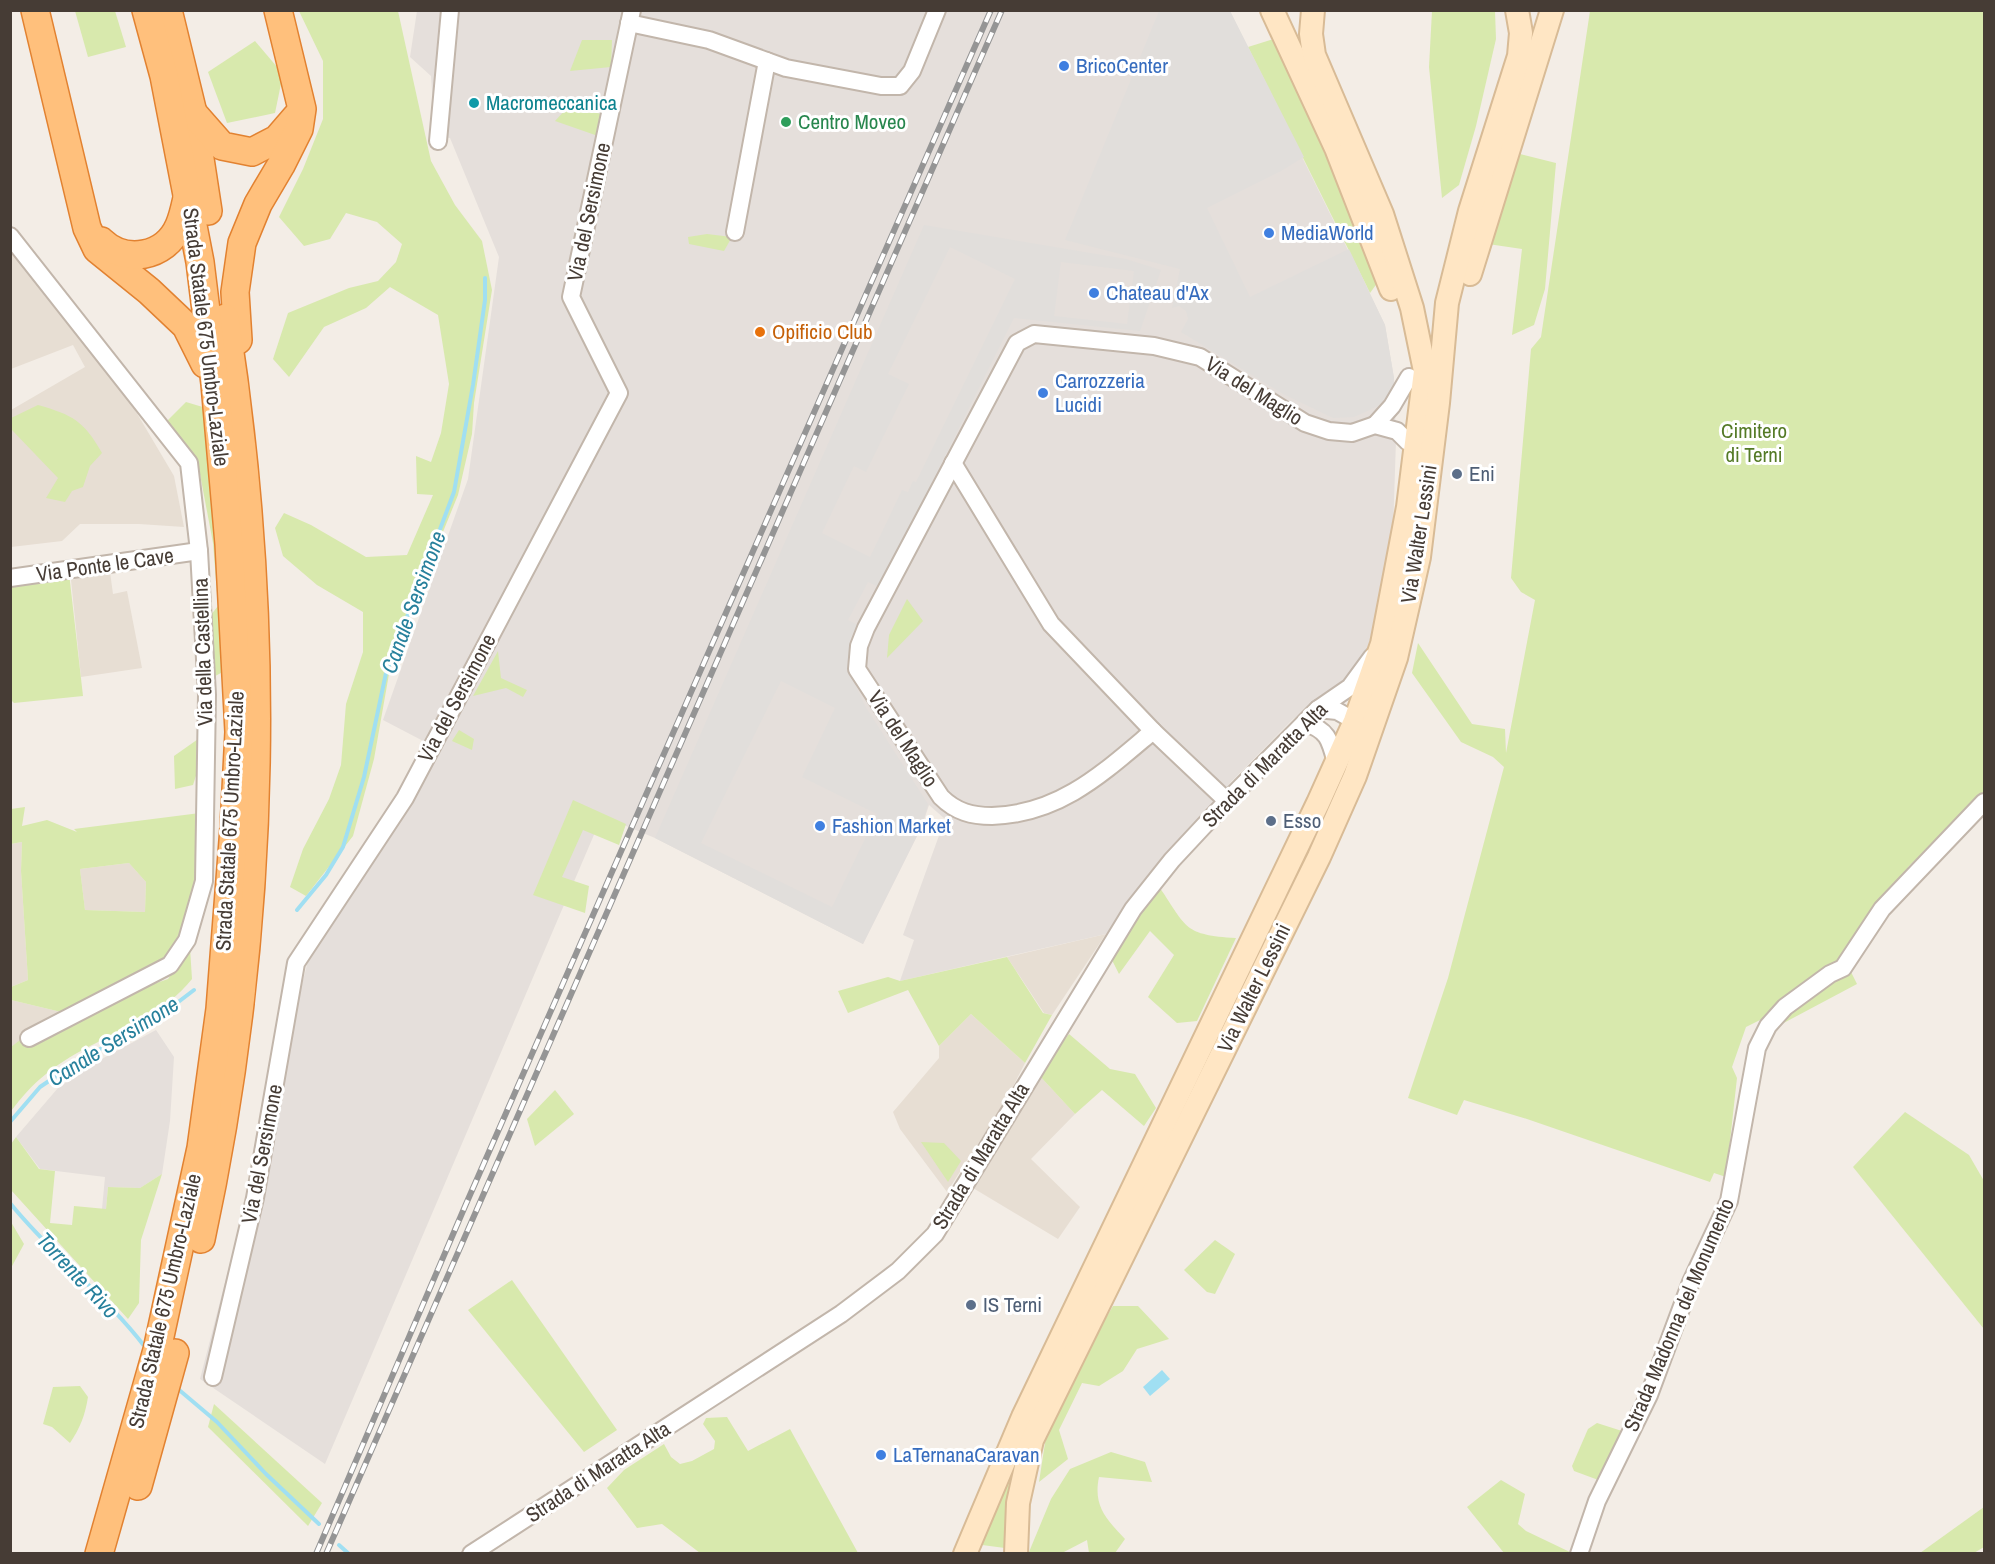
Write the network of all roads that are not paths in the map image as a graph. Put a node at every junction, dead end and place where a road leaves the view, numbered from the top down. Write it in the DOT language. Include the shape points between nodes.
graph roads {
  1 [pos="35,10"];
  2 [pos="146,10"];
  3 [pos="168,10"];
  4 [pos="278,10"];
  5 [pos="450,10"];
  6 [pos="936,10"];
  7 [pos="1272,10"];
  8 [pos="1313,10"];
  9 [pos="1517,10"];
  10 [pos="1552,10"];
  11 [pos="630,17"];
  12 [pos="767,61"];
  13 [pos="302,109"];
  14 [pos="193,113"];
  15 [pos="438,141"];
  16 [pos="188,197"];
  17 [pos="87,228"];
  18 [pos="735,232"];
  19 [pos="10,236"];
  20 [pos="1409,376"];
  21 [pos="225,386"];
  22 [pos="1438,403"];
  23 [pos="1376,425"];
  24 [pos="1408,442"];
  25 [pos="953,463"];
  26 [pos="1408,507"];
  27 [pos="199,551"];
  28 [pos="10,578"];
  29 [pos="1382,644"];
  30 [pos="1318,709"];
  31 [pos="1355,721"];
  32 [pos="1305,723"];
  33 [pos="1153,731"];
  34 [pos="1336,763"];
  35 [pos="1355,776"];
  36 [pos="1227,801"];
  37 [pos="1984,802"];
  38 [pos="29,1038"];
  39 [pos="213,1377"];
  40 [pos="99,1554"];
  41 [pos="118,1554"];
  42 [pos="471,1554"];
  43 [pos="964,1554"];
  44 [pos="1016,1554"];
  45 [pos="1579,1554"];
  1 -- 17 [label="highway"];
  2 -- 16 [label="highway, Strada Statale 675 Umbro-Laziale" via="164,76"];
  3 -- 14 [label="highway, Strada Statale 675 Umbro-Laziale"];
  4 -- 13 [label="highway"];
  5 -- 15 [label="street"];
  6 -- 12 [label="street, Via del Sersimone" via="912,71 900,86 860,82"];
  7 -- 20 [label="main road, Via Walter Lessini" via="1336,148 1390,286 1402,319"];
  8 -- 26 [label="main road, Via Walter Lessini" via="1314,55 1382,214 1412,308 1425,371"];
  9 -- 22 [label="main road, Via Walter Lessini" via="1520,56 1470,211 1447,303"];
  10 -- 22 [label="main road, Via Walter Lessini" via="1474,254"];
  11 -- 12 [label="street, Via del Sersimone"];
  11 -- 39 [label="street, Via del Sersimone" via="571,297 619,393 405,798 296,963 255,1198"];
  12 -- 18 [label="street"];
  13 -- 14 [label="highway" via="277,140 252,152 222,146"];
  13 -- 21 [label="highway" via="299,129 258,204 242,243 235,292 240,360"];
  14 -- 21 [label="highway, Strada Statale 675 Umbro-Laziale"];
  16 -- 17 [label="highway" via="170,240 158,250 142,255 126,256 105,245"];
  16 -- 21 [label="highway, Strada Statale 675 Umbro-Laziale"];
  17 -- 21 [label="highway" via="97,249 186,326"];
  19 -- 27 [label="street, Via della Castellina" via="189,463"];
  20 -- 23 [label="street"];
  20 -- 24 [label="main road, Via Walter Lessini"];
  21 -- 40 [label="highway, Strada Statale 675 Umbro-Laziale" via="239,732 220,1009 201,1148 172,1287"];
  21 -- 41 [label="highway, Strada Statale 675 Umbro-Laziale" via="252,547 258,699 255,827 240,1005 220,1152 191,1286"];
  22 -- 35 [label="main road, Via Walter Lessini" via="1419,557 1396,658"];
  23 -- 24 [label="street" via="1397,431"];
  23 -- 25 [label="street, Via del Maglio" via="1352,433 1305,423 1200,357 1154,346 1034,334 1017,343"];
  24 -- 26 [label="main road, Via Walter Lessini"];
  25 -- 33 [label="street" via="1051,624"];
  25 -- 33 [label="street, Via del Maglio" via="866,628 857,669 941,797 958,810 979,816 1034,811 1050,806 1096,778"];
  26 -- 29 [label="main road, Via Walter Lessini"];
  27 -- 28 [label="street, Via Ponte le Cave"];
  27 -- 38 [label="street, Via della Castellina" via="207,695 204,881 187,940 170,965"];
  29 -- 30 [label="street, Strada di Maratta Alta" via="1350,687"];
  29 -- 31 [label="main road, Via Walter Lessini"];
  30 -- 31 [label="street" via="1337,711"];
  30 -- 32 [label="street, Strada di Maratta Alta"];
  31 -- 34 [label="main road, Via Walter Lessini"];
  31 -- 35 [label="street"];
  32 -- 34 [label="street" via="1320,728 1331,744"];
  32 -- 36 [label="street, Strada di Maratta Alta"];
  33 -- 36 [label="street"];
  34 -- 43 [label="main road, Via Walter Lessini" via="1023,1417"];
  35 -- 44 [label="main road, Via Walter Lessini" via="1032,1440 1018,1503"];
  36 -- 42 [label="street, Strada di Maratta Alta" via="1133,909 935,1234 898,1271 821,1326"];
  37 -- 45 [label="street, Strada Madonna del Monumento" via="1882,909 1843,968 1785,1007 1768,1026 1757,1048 1729,1201 1691,1282 1649,1395 1597,1501"];
}
